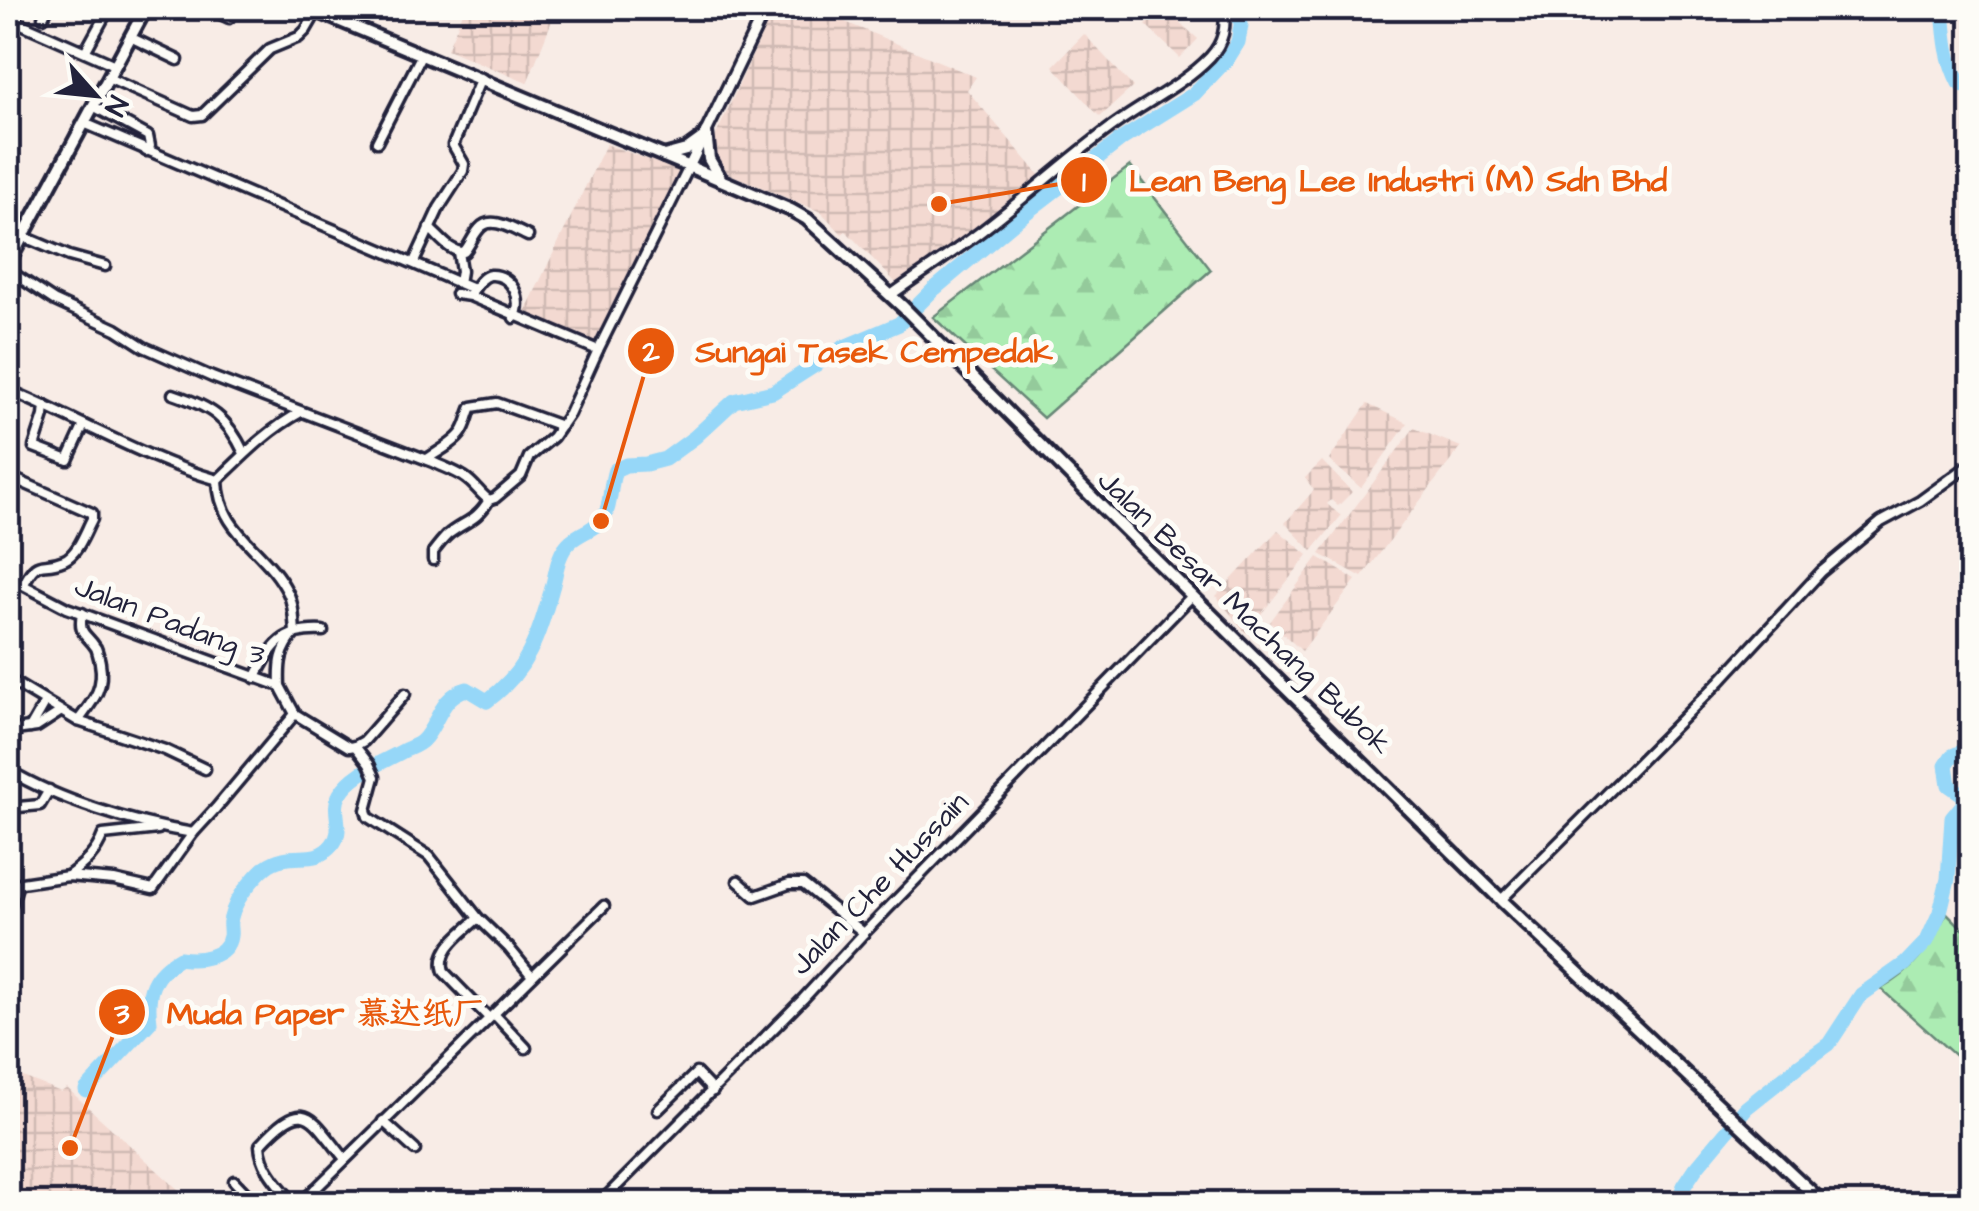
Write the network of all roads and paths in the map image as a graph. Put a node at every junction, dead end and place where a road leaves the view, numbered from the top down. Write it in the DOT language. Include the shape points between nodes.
graph roads {
  1 [pos="108,8"];
  2 [pos="146,8"];
  3 [pos="208,8"];
  4 [pos="766,8"];
  5 [pos="1224,8"];
  6 [pos="313,9"];
  7 [pos="8,18"];
  8 [pos="229,18"];
  9 [pos="130,37"];
  10 [pos="86,50"];
  11 [pos="421,56"];
  12 [pos="178,60"];
  13 [pos="115,65"];
  14 [pos="108,78"];
  15 [pos="481,78"];
  16 [pos="93,106"];
  17 [pos="84,123"];
  18 [pos="705,135"];
  19 [pos="376,142"];
  20 [pos="146,151"];
  21 [pos="663,156"];
  22 [pos="689,167"];
  23 [pos="723,181"];
  24 [pos="429,228"];
  25 [pos="22,236"];
  26 [pos="528,236"];
  27 [pos="458,252"];
  28 [pos="414,262"];
  29 [pos="106,266"];
  30 [pos="8,267"];
  31 [pos="458,282"];
  32 [pos="471,292"];
  33 [pos="456,294"];
  34 [pos="891,295"];
  35 [pos="515,316"];
  36 [pos="598,350"];
  37 [pos="8,390"];
  38 [pos="173,394"];
  39 [pos="45,406"];
  40 [pos="301,412"];
  41 [pos="84,424"];
  42 [pos="561,426"];
  43 [pos="244,453"];
  44 [pos="426,459"];
  45 [pos="1972,463"];
  46 [pos="8,476"];
  47 [pos="218,480"];
  48 [pos="489,500"];
  49 [pos="433,560"];
  50 [pos="8,578"];
  51 [pos="24,584"];
  52 [pos="1192,596"];
  53 [pos="82,613"];
  54 [pos="324,631"];
  55 [pos="294,632"];
  56 [pos="255,678"];
  57 [pos="8,679"];
  58 [pos="280,686"];
  59 [pos="404,694"];
  60 [pos="45,702"];
  61 [pos="60,712"];
  62 [pos="295,714"];
  63 [pos="78,720"];
  64 [pos="30,728"];
  65 [pos="8,732"];
  66 [pos="355,746"];
  67 [pos="206,769"];
  68 [pos="8,770"];
  69 [pos="49,790"];
  70 [pos="8,808"];
  71 [pos="162,828"];
  72 [pos="192,834"];
  73 [pos="68,876"];
  74 [pos="738,881"];
  75 [pos="18,884"];
  76 [pos="8,885"];
  77 [pos="1501,900"];
  78 [pos="604,906"];
  79 [pos="8,914"];
  80 [pos="478,918"];
  81 [pos="864,933"];
  82 [pos="532,976"];
  83 [pos="492,1016"];
  84 [pos="526,1048"];
  85 [pos="713,1091"];
  86 [pos="658,1110"];
  87 [pos="384,1122"];
  88 [pos="415,1150"];
  89 [pos="345,1159"];
  90 [pos="234,1181"];
  91 [pos="315,1189"];
  92 [pos="256,1204"];
  93 [pos="297,1204"];
  94 [pos="329,1204"];
  95 [pos="600,1204"];
  96 [pos="1824,1204"];
  1 -- 10 [label="street"];
  2 -- 9 [label="main road"];
  3 -- 8 [label="street"];
  4 -- 18 [label="street"];
  5 -- 34 [label="street" via="1221,42 1201,64"];
  6 -- 11 [label="main road"];
  6 -- 14 [label="street" via="299,37 270,49 202,114 193,116"];
  7 -- 10 [label="street"];
  9 -- 12 [label="street"];
  9 -- 13 [label="main road"];
  10 -- 13 [label="street"];
  11 -- 15 [label="main road"];
  11 -- 19 [label="street"];
  13 -- 14 [label="main road"];
  14 -- 16 [label="main road"];
  15 -- 21 [label="main road"];
  15 -- 24 [label="street" via="453,145 463,171"];
  16 -- 17 [label="main road"];
  16 -- 20 [label="street" via="148,136"];
  17 -- 20 [label="street"];
  17 -- 25 [label="main road"];
  18 -- 21 [label="main road"];
  18 -- 22 [label="street"];
  18 -- 23 [label="main road" via="709,159"];
  20 -- 28 [label="street"];
  21 -- 22 [label="main road"];
  22 -- 23 [label="main road, Jalan Besar Machang Bubok"];
  22 -- 36 [label="street"];
  23 -- 34 [label="main road, Jalan Besar Machang Bubok" via="807,220"];
  24 -- 27 [label="street"];
  24 -- 28 [label="street"];
  25 -- 29 [label="street"];
  25 -- 30 [label="main road"];
  26 -- 27 [label="street" via="486,223"];
  27 -- 31 [label="street"];
  28 -- 31 [label="street"];
  30 -- 40 [label="street" via="55,301 144,347"];
  31 -- 32 [label="street"];
  32 -- 33 [label="street"];
  32 -- 35 [label="street"];
  32 -- 35 [label="street" via="488,276 508,283 520,303"];
  34 -- 52 [label="main road, Jalan Besar Machang Bubok"];
  35 -- 36 [label="street"];
  36 -- 42 [label="street"];
  37 -- 39 [label="street"];
  38 -- 43 [label="street" via="226,421"];
  39 -- 41 [label="street"];
  39 -- 41 [label="street" via="34,447 47,454 68,460"];
  40 -- 43 [label="street"];
  40 -- 44 [label="street"];
  41 -- 47 [label="street"];
  42 -- 44 [label="street" via="488,402 472,407 460,435"];
  42 -- 48 [label="street" via="529,458 522,476"];
  43 -- 47 [label="street"];
  44 -- 48 [label="street" via="465,477"];
  45 -- 77 [label="street" via="1881,522 1821,572"];
  46 -- 51 [label="street" via="92,514 75,551 38,565"];
  47 -- 55 [label="street" via="224,512 288,593"];
  48 -- 49 [label="street" via="481,514 449,534"];
  50 -- 51 [label="street, Jalan Padang 3"];
  51 -- 53 [label="street, Jalan Padang 3"];
  52 -- 77 [label="main road, Jalan Besar Machang Bubok"];
  52 -- 81 [label="street, Jalan Che Hussain"];
  53 -- 56 [label="street, Jalan Padang 3"];
  53 -- 63 [label="street" via="82,634 97,649 102,683"];
  54 -- 55 [label="street"];
  55 -- 56 [label="street" via="272,648"];
  55 -- 58 [label="street" via="280,660"];
  56 -- 58 [label="street, Jalan Padang 3"];
  57 -- 60 [label="street"];
  58 -- 62 [label="street, Jalan Padang 3"];
  59 -- 66 [label="street"];
  60 -- 61 [label="street"];
  60 -- 64 [label="street"];
  61 -- 63 [label="street"];
  61 -- 64 [label="street"];
  62 -- 66 [label="street, Jalan Padang 3"];
  62 -- 72 [label="street"];
  63 -- 67 [label="street"];
  64 -- 65 [label="street"];
  66 -- 80 [label="street" via="375,777 368,817 429,856"];
  68 -- 69 [label="street"];
  69 -- 70 [label="street" via="40,805"];
  69 -- 71 [label="street"];
  71 -- 72 [label="street"];
  71 -- 73 [label="street" via="104,835 87,862"];
  72 -- 73 [label="street" via="153,889"];
  73 -- 75 [label="street"];
  74 -- 81 [label="street" via="755,896 803,884"];
  75 -- 76 [label="street"];
  75 -- 79 [label="street"];
  77 -- 96 [label="main road, Jalan Besar Machang Bubok"];
  78 -- 82 [label="street"];
  80 -- 82 [label="street"];
  80 -- 83 [label="street" via="441,963"];
  81 -- 85 [label="street, Jalan Che Hussain"];
  82 -- 83 [label="street"];
  83 -- 84 [label="street"];
  83 -- 87 [label="street"];
  85 -- 86 [label="street" via="696,1073"];
  85 -- 95 [label="street, Jalan Che Hussain"];
  87 -- 88 [label="street"];
  87 -- 89 [label="street"];
  89 -- 91 [label="street"];
  89 -- 93 [label="street" via="302,1114 276,1127 260,1145 264,1166"];
  90 -- 92 [label="street"];
  91 -- 93 [label="street"];
  91 -- 94 [label="street"];
}
